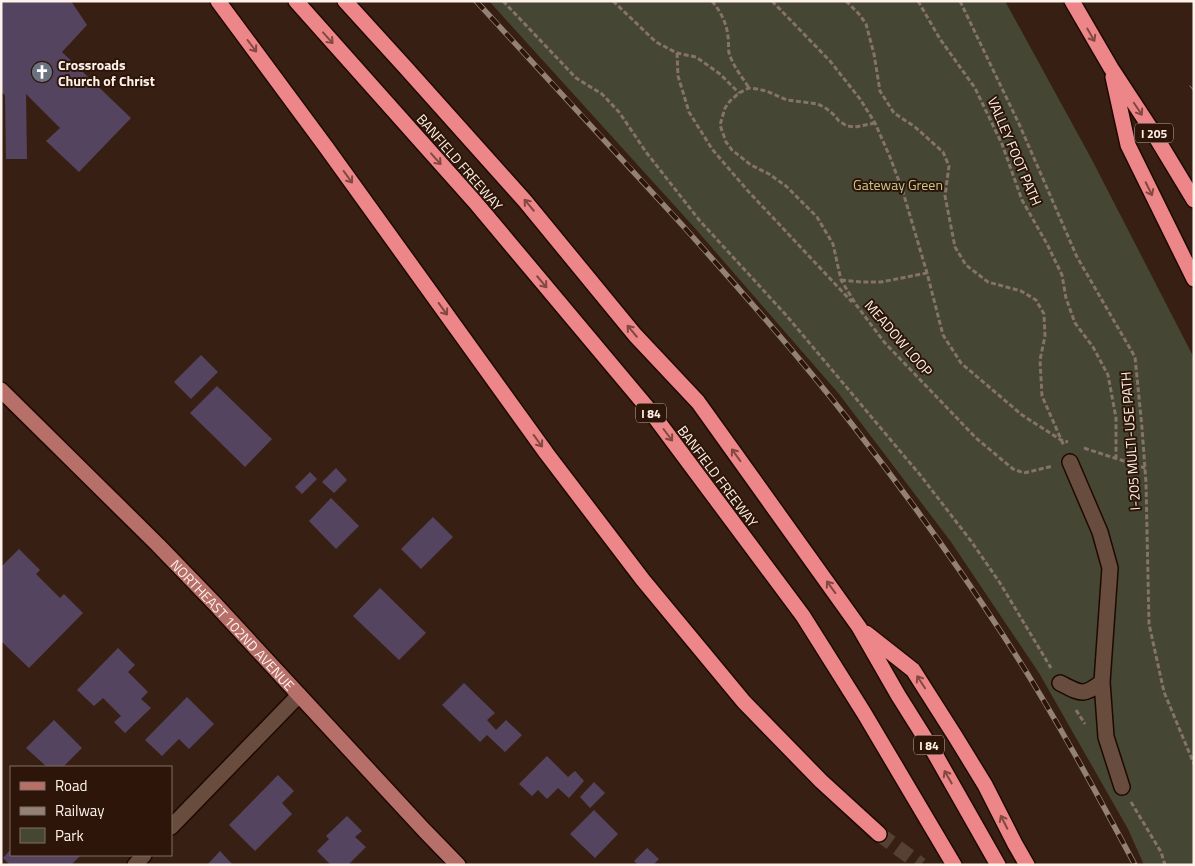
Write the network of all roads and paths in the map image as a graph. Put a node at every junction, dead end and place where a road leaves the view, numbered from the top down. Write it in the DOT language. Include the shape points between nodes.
graph roads {
  1 [pos="218,1"];
  2 [pos="296,1"];
  3 [pos="345,1"];
  4 [pos="503,1"];
  5 [pos="613,1"];
  6 [pos="712,1"];
  7 [pos="772,1"];
  8 [pos="846,1"];
  9 [pos="918,1"];
  10 [pos="960,1"];
  11 [pos="1072,1"];
  12 [pos="677,53"];
  13 [pos="1111,68"];
  14 [pos="749,88"];
  15 [pos="738,94"];
  16 [pos="875,124"];
  17 [pos="1194,200"];
  18 [pos="926,273"];
  19 [pos="1194,278"];
  20 [pos="841,280"];
  21 [pos="857,306"];
  22 [pos="1,390"];
  23 [pos="1061,440"];
  24 [pos="1070,443"];
  25 [pos="1079,446"];
  26 [pos="1116,458"];
  27 [pos="1070,462"];
  28 [pos="1145,468"];
  29 [pos="859,627"];
  30 [pos="1102,682"];
  31 [pos="1060,683"];
  32 [pos="299,695"];
  33 [pos="1088,730"];
  34 [pos="1194,764"];
  35 [pos="1122,787"];
  36 [pos="172,826"];
  37 [pos="879,834"];
  38 [pos="143,856"];
  39 [pos="134,865"];
  40 [pos="458,865"];
  41 [pos="954,865"];
  42 [pos="998,865"];
  43 [pos="1027,865"];
  44 [pos="1165,865"];
  1 -- 37 [label="highway, one-way" via="643,580 744,702 820,781"];
  2 -- 41 [label="highway, BANFIELD FREEWAY / I 84, one-way" via="475,202 651,412 803,616"];
  29 -- 3 [label="highway, BANFIELD FREEWAY / I 84, one-way" via="698,402 635,334 438,102"];
  4 -- 31 [label="path" via="576,78 602,94 619,112 700,221 786,315 921,476 1000,583"];
  5 -- 12 [label="path" via="656,42"];
  6 -- 14 [label="path" via="725,22 729,52"];
  7 -- 16 [label="path" via="830,61"];
  8 -- 23 [label="path" via="866,24 880,91 894,113 943,152 949,166 945,196 955,247 966,265 988,282 1021,291 1036,300 1044,314 1045,336 1040,360 1042,396"];
  9 -- 26 [label="path, VALLEY FOOT PATH" via="975,88 1002,144 1022,200 1062,274 1075,323 1108,375 1116,418"];
  10 -- 28 [label="path, I-205 MULTI-USE PATH" via="1020,126 1077,257 1135,357"];
  11 -- 13 [label="highway, I 205, one-way"];
  12 -- 15 [label="path" via="696,57 720,74"];
  12 -- 21 [label="path" via="678,76 689,112 712,149 748,192"];
  13 -- 17 [label="highway, I 205, one-way"];
  13 -- 19 [label="highway, one-way" via="1128,145"];
  14 -- 15 [label="path, MEADOW LOOP"];
  14 -- 16 [label="path" via="787,100 818,104 847,126"];
  15 -- 20 [label="path, MEADOW LOOP" via="722,116 720,125 726,142 741,158 786,186 817,217 833,244"];
  16 -- 18 [label="path" via="903,192"];
  18 -- 20 [label="path" via="881,282"];
  18 -- 23 [label="path" via="943,335 961,363 1022,415"];
  20 -- 21 [label="path, MEADOW LOOP"];
  21 -- 27 [label="path, MEADOW LOOP" via="885,343 948,409 1013,469 1024,473"];
  22 -- 32 [label="main road, NORTHEAST 102ND AVENUE" via="158,544"];
  23 -- 24 [label="path"];
  25 -- 26 [label="path"];
  26 -- 28 [label="path"];
  27 -- 30 [label="street" via="1100,532 1110,568"];
  28 -- 34 [label="path, I-205 MULTI-USE PATH" via="1149,624 1164,692"];
  42 -- 29 [label="highway, BANFIELD FREEWAY / I 84, one-way"];
  43 -- 29 [label="highway, one-way" via="956,736 913,670"];
  30 -- 31 [label="street" via="1090,692 1077,692"];
  30 -- 35 [label="street" via="1106,737"];
  31 -- 33 [label="path"];
  32 -- 36 [label="street"];
  32 -- 40 [label="main road, NORTHEAST 102ND AVENUE"];
  35 -- 44 [label="path" via="1161,852"];
  38 -- 39 [label="street"];
}
